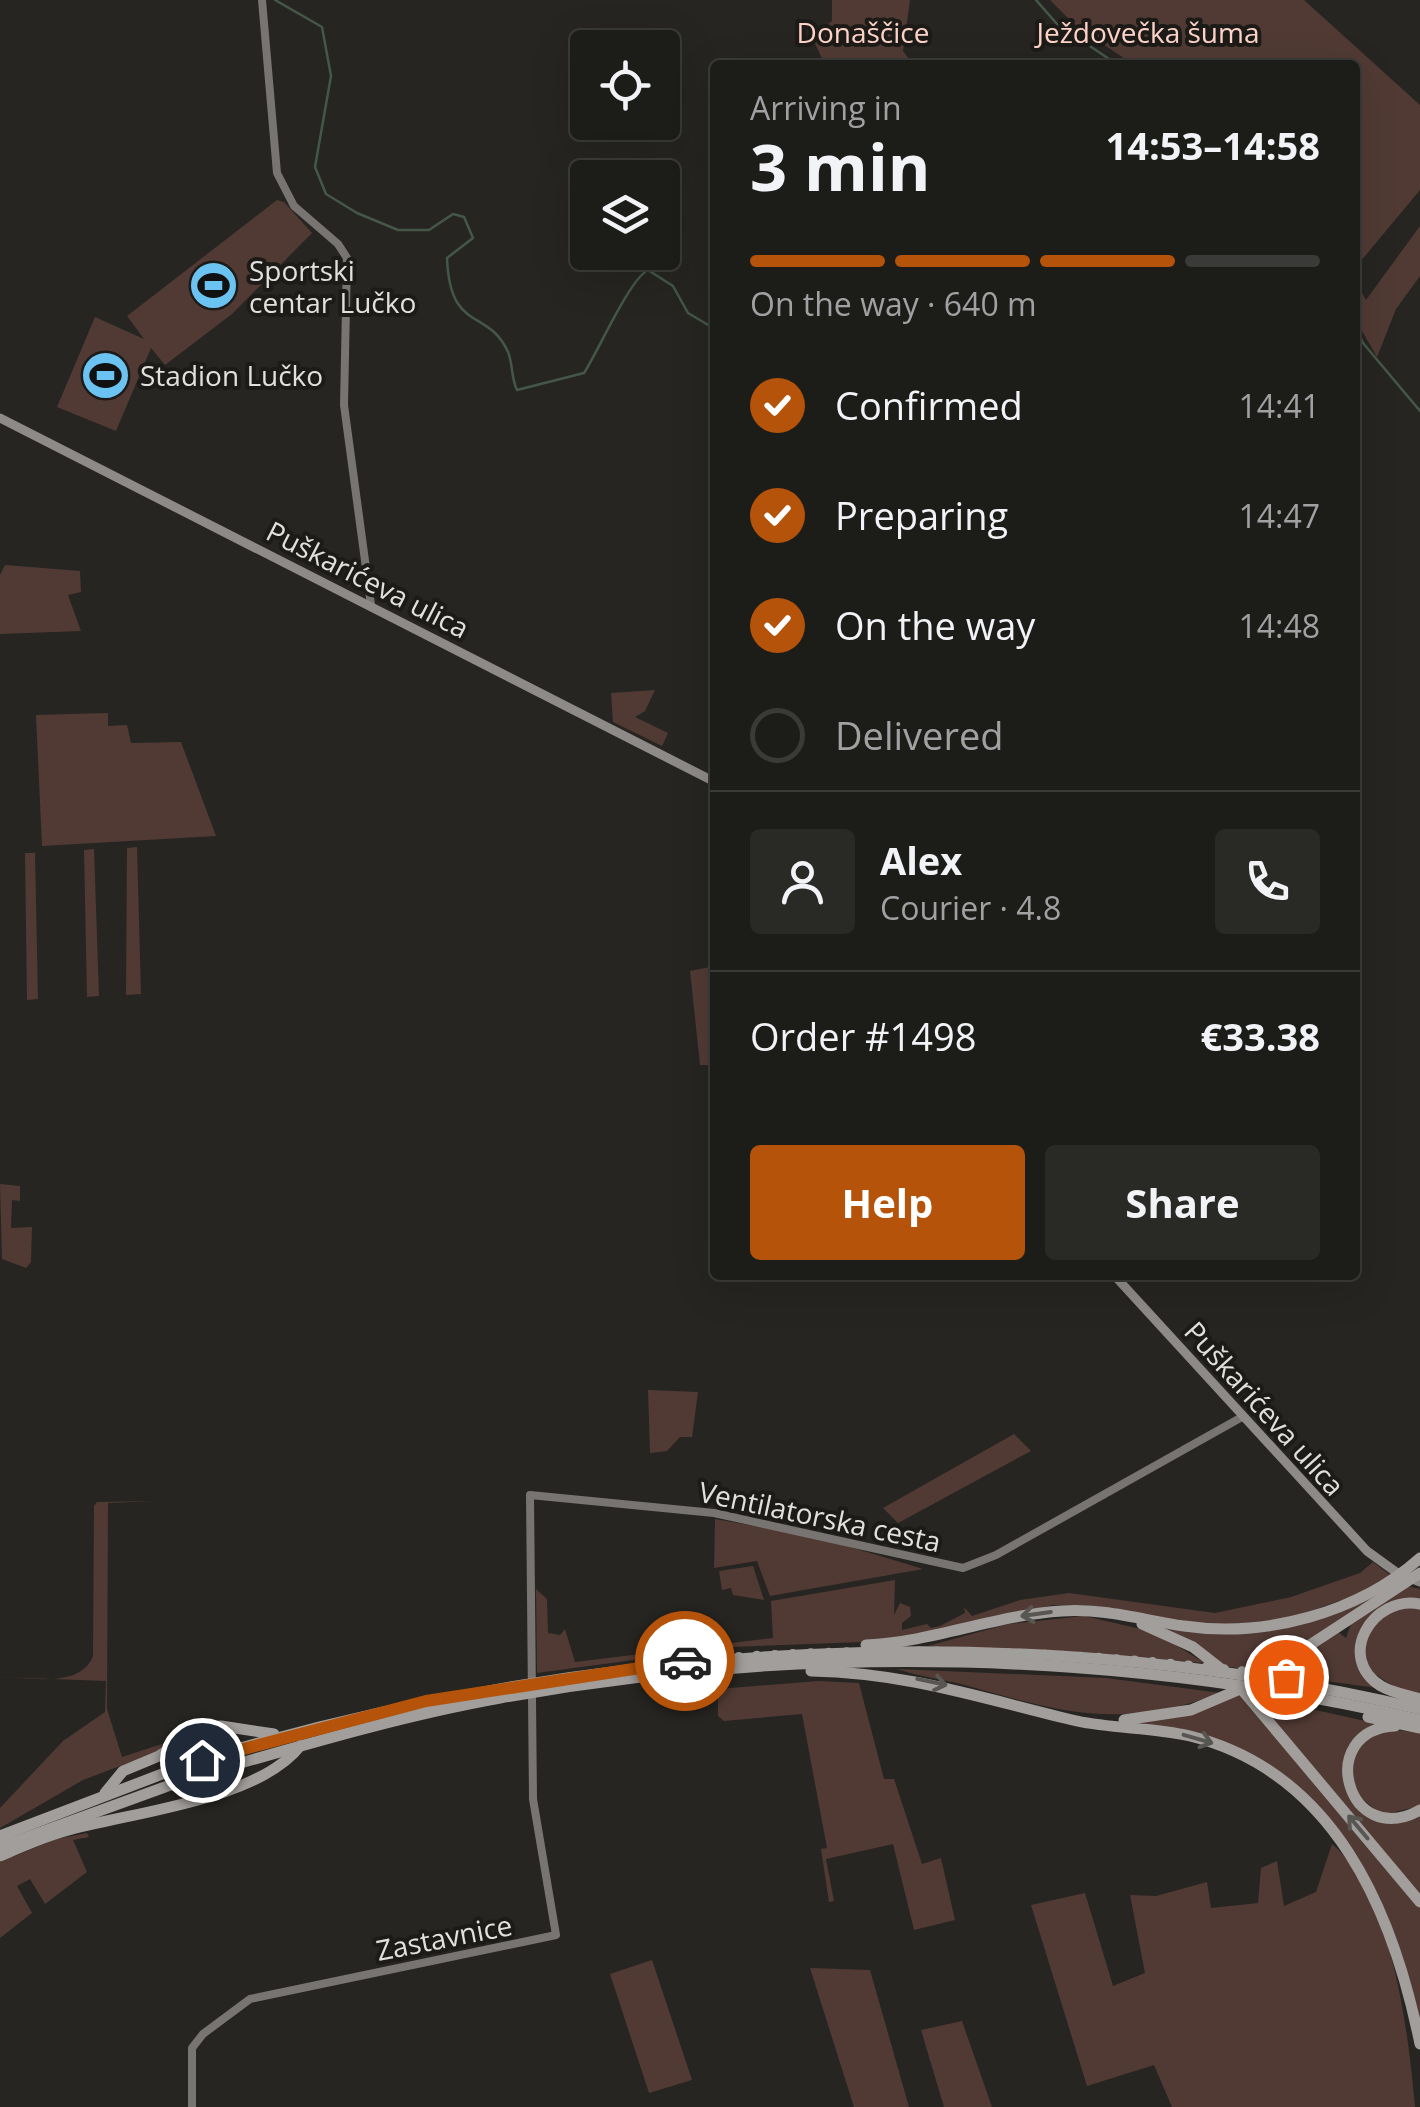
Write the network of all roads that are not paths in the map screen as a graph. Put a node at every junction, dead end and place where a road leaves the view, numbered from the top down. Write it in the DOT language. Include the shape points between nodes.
graph roads {
  1 [pos="262,0"];
  2 [pos="0,418"];
  3 [pos="371,605"];
  4 [pos="710,779"];
  5 [pos="1119,1280"];
  6 [pos="1242,1417"];
  7 [pos="1419,1564"];
  8 [pos="1420,1582"];
  9 [pos="1420,1604"];
  10 [pos="1090,1611"];
  11 [pos="663,1663"];
  12 [pos="726,1670"];
  13 [pos="1162,1671"];
  14 [pos="1420,1703"];
  15 [pos="1068,1718"];
  16 [pos="1420,1720"];
  17 [pos="1420,1730"];
  18 [pos="283,1736"];
  19 [pos="300,1745"];
  20 [pos="199,1768"];
  21 [pos="104,1793"];
  22 [pos="1420,1810"];
  23 [pos="0,1836"];
  24 [pos="0,1847"];
  25 [pos="0,1856"];
  26 [pos="1420,1902"];
  27 [pos="556,1936"];
  28 [pos="1420,2044"];
  29 [pos="192,2107"];
  1 -- 3 [label="main road" via="278,173 294,206 347,258 344,405"];
  2 -- 3 [label="main road, Puškarićeva ulica"];
  3 -- 4 [label="main road, Puškarićeva ulica"];
  5 -- 6 [label="main road, Puškarićeva ulica"];
  6 -- 8 [label="main road, Puškarićeva ulica" via="1387,1566"];
  6 -- 27 [label="main road, Ventilatorska cesta" via="962,1568 714,1513 530,1495 533,1799"];
  7 -- 10 [label="highway" via="1308,1617 1240,1628"];
  7 -- 15 [label="highway" via="1246,1686 1191,1710 1136,1719"];
  9 -- 14 [label="highway" via="1382,1609 1360,1648 1373,1679"];
  10 -- 11 [label="highway, one-way" via="1011,1617 918,1641 707,1653"];
  26 -- 10 [label="highway, one-way" via="1233,1679 1193,1647"];
  11 -- 13 [label="highway" via="934,1652"];
  11 -- 18 [label="highway" via="503,1686"];
  12 -- 13 [label="highway" via="959,1663"];
  12 -- 15 [label="highway, one-way" via="918,1679"];
  12 -- 19 [label="highway" via="514,1695"];
  13 -- 14 [label="highway"];
  13 -- 16 [label="highway"];
  13 -- 17 [label="highway"];
  15 -- 28 [label="highway, one-way" via="1210,1742 1302,1795 1347,1845 1380,1908"];
  17 -- 22 [label="highway" via="1394,1726 1368,1734 1352,1750 1347,1775 1354,1797 1380,1817"];
  18 -- 20 [label="highway"];
  18 -- 21 [label="highway" via="221,1726 199,1731 123,1771"];
  19 -- 20 [label="highway"];
  19 -- 25 [label="highway" via="280,1765 230,1790 64,1831"];
  20 -- 21 [label="highway"];
  20 -- 24 [label="highway"];
  21 -- 23 [label="highway"];
  27 -- 29 [label="main road, Zastavnice" via="250,1999 203,2034 190,2055"];
}
